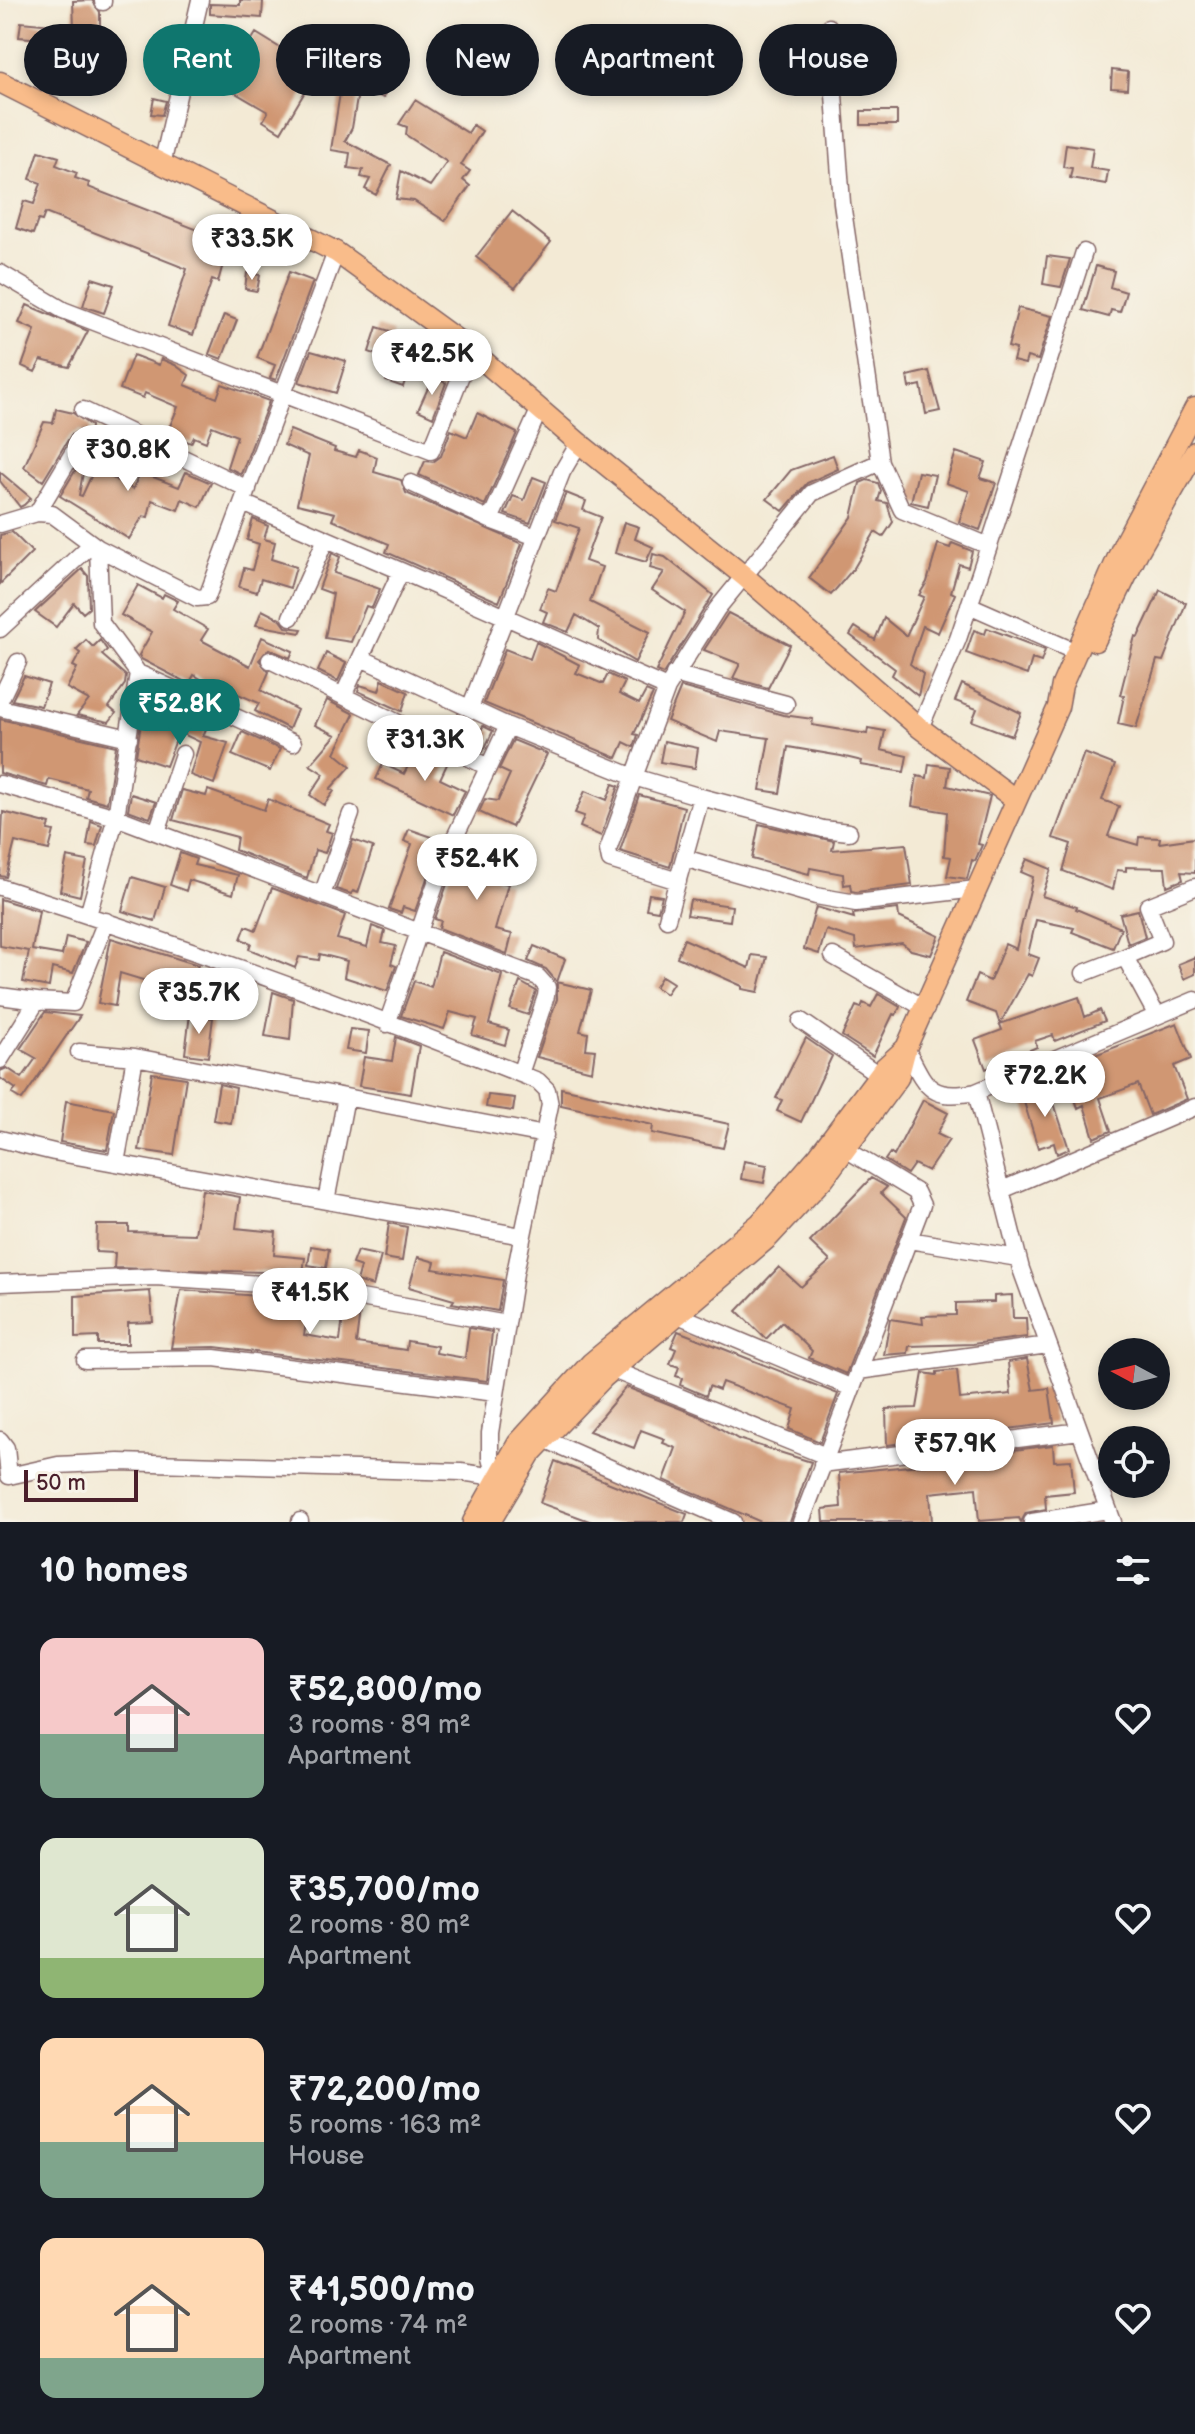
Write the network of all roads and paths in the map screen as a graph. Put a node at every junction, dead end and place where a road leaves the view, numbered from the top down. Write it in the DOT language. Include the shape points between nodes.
graph roads {
  1 [pos="200,0"];
  2 [pos="0,82"];
  3 [pos="834,96"];
  4 [pos="162,165"];
  5 [pos="336,252"];
  6 [pos="1084,252"];
  7 [pos="0,273"];
  8 [pos="471,350"];
  9 [pos="284,395"];
  10 [pos="540,408"];
  11 [pos="1195,408"];
  12 [pos="83,410"];
  13 [pos="80,441"];
  14 [pos="579,443"];
  15 [pos="1195,452"];
  16 [pos="880,462"];
  17 [pos="411,483"];
  18 [pos="246,496"];
  19 [pos="37,513"];
  20 [pos="490,520"];
  21 [pos="0,524"];
  22 [pos="536,537"];
  23 [pos="326,539"];
  24 [pos="95,546"];
  25 [pos="989,546"];
  26 [pos="401,571"];
  27 [pos="744,576"];
  28 [pos="969,605"];
  29 [pos="291,617"];
  30 [pos="505,617"];
  31 [pos="0,629"];
  32 [pos="1076,652"];
  33 [pos="361,658"];
  34 [pos="270,660"];
  35 [pos="18,662"];
  36 [pos="138,673"];
  37 [pos="670,681"];
  38 [pos="343,696"];
  39 [pos="0,700"];
  40 [pos="786,704"];
  41 [pos="1058,707"];
  42 [pos="0,708"];
  43 [pos="470,708"];
  44 [pos="508,726"];
  45 [pos="920,728"];
  46 [pos="129,738"];
  47 [pos="293,743"];
  48 [pos="183,754"];
  49 [pos="486,766"];
  50 [pos="634,777"];
  51 [pos="0,784"];
  52 [pos="701,797"];
  53 [pos="1016,800"];
  54 [pos="351,814"];
  55 [pos="116,817"];
  56 [pos="157,832"];
  57 [pos="849,832"];
  58 [pos="684,858"];
  59 [pos="678,881"];
  60 [pos="0,887"];
  61 [pos="1195,887"];
  62 [pos="976,889"];
  63 [pos="322,895"];
  64 [pos="88,915"];
  65 [pos="667,919"];
  66 [pos="106,921"];
  67 [pos="419,933"];
  68 [pos="833,956"];
  69 [pos="1125,957"];
  70 [pos="1084,973"];
  71 [pos="0,996"];
  72 [pos="1195,1000"];
  73 [pos="37,1001"];
  74 [pos="926,1009"];
  75 [pos="1157,1016"];
  76 [pos="801,1021"];
  77 [pos="387,1024"];
  78 [pos="906,1048"];
  79 [pos="79,1052"];
  80 [pos="135,1057"];
  81 [pos="0,1060"];
  82 [pos="520,1074"];
  83 [pos="879,1075"];
  84 [pos="976,1092"];
  85 [pos="346,1097"];
  86 [pos="1195,1107"];
  87 [pos="545,1135"];
  88 [pos="0,1139"];
  89 [pos="847,1150"];
  90 [pos="116,1163"];
  91 [pos="1002,1190"];
  92 [pos="326,1201"];
  93 [pos="522,1236"];
  94 [pos="909,1240"];
  95 [pos="1018,1258"];
  96 [pos="0,1283"];
  97 [pos="678,1315"];
  98 [pos="507,1324"];
  99 [pos="1048,1345"];
  100 [pos="85,1360"];
  101 [pos="613,1370"];
  102 [pos="858,1371"];
  103 [pos="852,1388"];
  104 [pos="496,1393"];
  105 [pos="1080,1431"];
  106 [pos="544,1439"];
  107 [pos="0,1440"];
  108 [pos="824,1460"];
  109 [pos="4,1477"];
  110 [pos="503,1482"];
  111 [pos="1110,1516"];
  112 [pos="724,1520"];
  113 [pos="473,1522"];
  114 [pos="490,1522"];
  115 [pos="801,1522"];
  116 [pos="1032,1522"];
  1 -- 4 [label="street"];
  2 -- 4 [label="main road"];
  3 -- 16 [label="street" via="842,203"];
  4 -- 5 [label="main road"];
  5 -- 8 [label="main road"];
  5 -- 9 [label="street"];
  6 -- 25 [label="street"];
  7 -- 9 [label="street" via="63,310"];
  8 -- 9 [label="street" via="431,451"];
  8 -- 10 [label="main road"];
  9 -- 18 [label="street"];
  10 -- 14 [label="main road"];
  10 -- 20 [label="street"];
  11 -- 32 [label="main road" via="1124,543"];
  12 -- 18 [label="street"];
  13 -- 19 [label="street"];
  14 -- 22 [label="street"];
  14 -- 27 [label="main road"];
  15 -- 41 [label="main road"];
  16 -- 25 [label="street" via="902,510"];
  16 -- 27 [label="street" via="812,493"];
  17 -- 20 [label="street"];
  18 -- 23 [label="street"];
  18 -- 24 [label="street" via="207,597 197,598"];
  19 -- 21 [label="street"];
  19 -- 24 [label="street" via="52,514"];
  20 -- 22 [label="street"];
  22 -- 30 [label="street"];
  23 -- 26 [label="street"];
  23 -- 29 [label="street"];
  24 -- 31 [label="street"];
  24 -- 36 [label="street" via="101,623"];
  25 -- 28 [label="street"];
  26 -- 30 [label="street"];
  26 -- 33 [label="street"];
  27 -- 37 [label="street"];
  27 -- 45 [label="main road"];
  28 -- 32 [label="street"];
  28 -- 45 [label="street"];
  30 -- 37 [label="street"];
  30 -- 43 [label="street"];
  32 -- 41 [label="main road"];
  33 -- 38 [label="street"];
  33 -- 43 [label="street"];
  34 -- 38 [label="street"];
  35 -- 39 [label="street"];
  36 -- 46 [label="street"];
  36 -- 47 [label="street"];
  37 -- 40 [label="street"];
  37 -- 50 [label="street"];
  38 -- 49 [label="street"];
  41 -- 53 [label="main road"];
  42 -- 46 [label="street"];
  43 -- 44 [label="street"];
  44 -- 49 [label="street"];
  44 -- 50 [label="street"];
  45 -- 53 [label="main road"];
  46 -- 55 [label="street"];
  48 -- 56 [label="street"];
  49 -- 67 [label="street"];
  50 -- 52 [label="street"];
  50 -- 59 [label="street" via="608,850 610,860"];
  51 -- 55 [label="street"];
  52 -- 57 [label="street"];
  52 -- 58 [label="street"];
  53 -- 62 [label="main road"];
  54 -- 63 [label="street"];
  55 -- 56 [label="street"];
  55 -- 64 [label="street"];
  56 -- 63 [label="street"];
  58 -- 59 [label="street"];
  58 -- 62 [label="street" via="856,903"];
  59 -- 65 [label="street"];
  60 -- 64 [label="street"];
  61 -- 69 [label="street" via="1148,906 1162,941"];
  62 -- 74 [label="main road"];
  63 -- 67 [label="street"];
  64 -- 66 [label="street"];
  66 -- 73 [label="street" via="73,1003"];
  66 -- 77 [label="street"];
  67 -- 77 [label="street"];
  67 -- 82 [label="street" via="544,981 546,996"];
  68 -- 74 [label="street"];
  69 -- 70 [label="street"];
  69 -- 75 [label="street"];
  71 -- 73 [label="street"];
  72 -- 75 [label="street"];
  73 -- 81 [label="street"];
  74 -- 78 [label="main road"];
  75 -- 84 [label="street"];
  76 -- 83 [label="street"];
  77 -- 82 [label="street"];
  78 -- 83 [label="main road"];
  78 -- 84 [label="street" via="927,1086 950,1097"];
  78 -- 89 [label="main road" via="898,1078"];
  79 -- 80 [label="street"];
  80 -- 85 [label="street"];
  80 -- 90 [label="street"];
  82 -- 87 [label="street" via="547,1090"];
  83 -- 110 [label="main road" via="770,1213 591,1363 518,1443"];
  84 -- 91 [label="street"];
  85 -- 87 [label="street"];
  85 -- 92 [label="street"];
  86 -- 91 [label="street"];
  87 -- 93 [label="street"];
  88 -- 90 [label="street"];
  89 -- 94 [label="street" via="921,1197"];
  89 -- 97 [label="main road" via="769,1237"];
  90 -- 92 [label="street"];
  91 -- 95 [label="street"];
  92 -- 93 [label="street"];
  93 -- 98 [label="street"];
  94 -- 95 [label="street"];
  94 -- 102 [label="street"];
  95 -- 99 [label="street"];
  96 -- 98 [label="street" via="155,1277 293,1286"];
  97 -- 101 [label="main road"];
  97 -- 103 [label="street"];
  98 -- 104 [label="street"];
  99 -- 102 [label="street"];
  99 -- 105 [label="street"];
  100 -- 104 [label="street" via="214,1358"];
  101 -- 106 [label="main road"];
  101 -- 108 [label="street"];
  102 -- 103 [label="street"];
  103 -- 108 [label="street"];
  104 -- 110 [label="street" via="490,1458"];
  105 -- 108 [label="street"];
  105 -- 111 [label="street"];
  106 -- 110 [label="main road"];
  106 -- 112 [label="street"];
  107 -- 109 [label="street" via="6,1448"];
  108 -- 115 [label="street"];
  109 -- 110 [label="street" via="58,1465 119,1462 461,1472"];
  110 -- 113 [label="main road"];
  110 -- 114 [label="main road"];
  111 -- 116 [label="street"];
}
